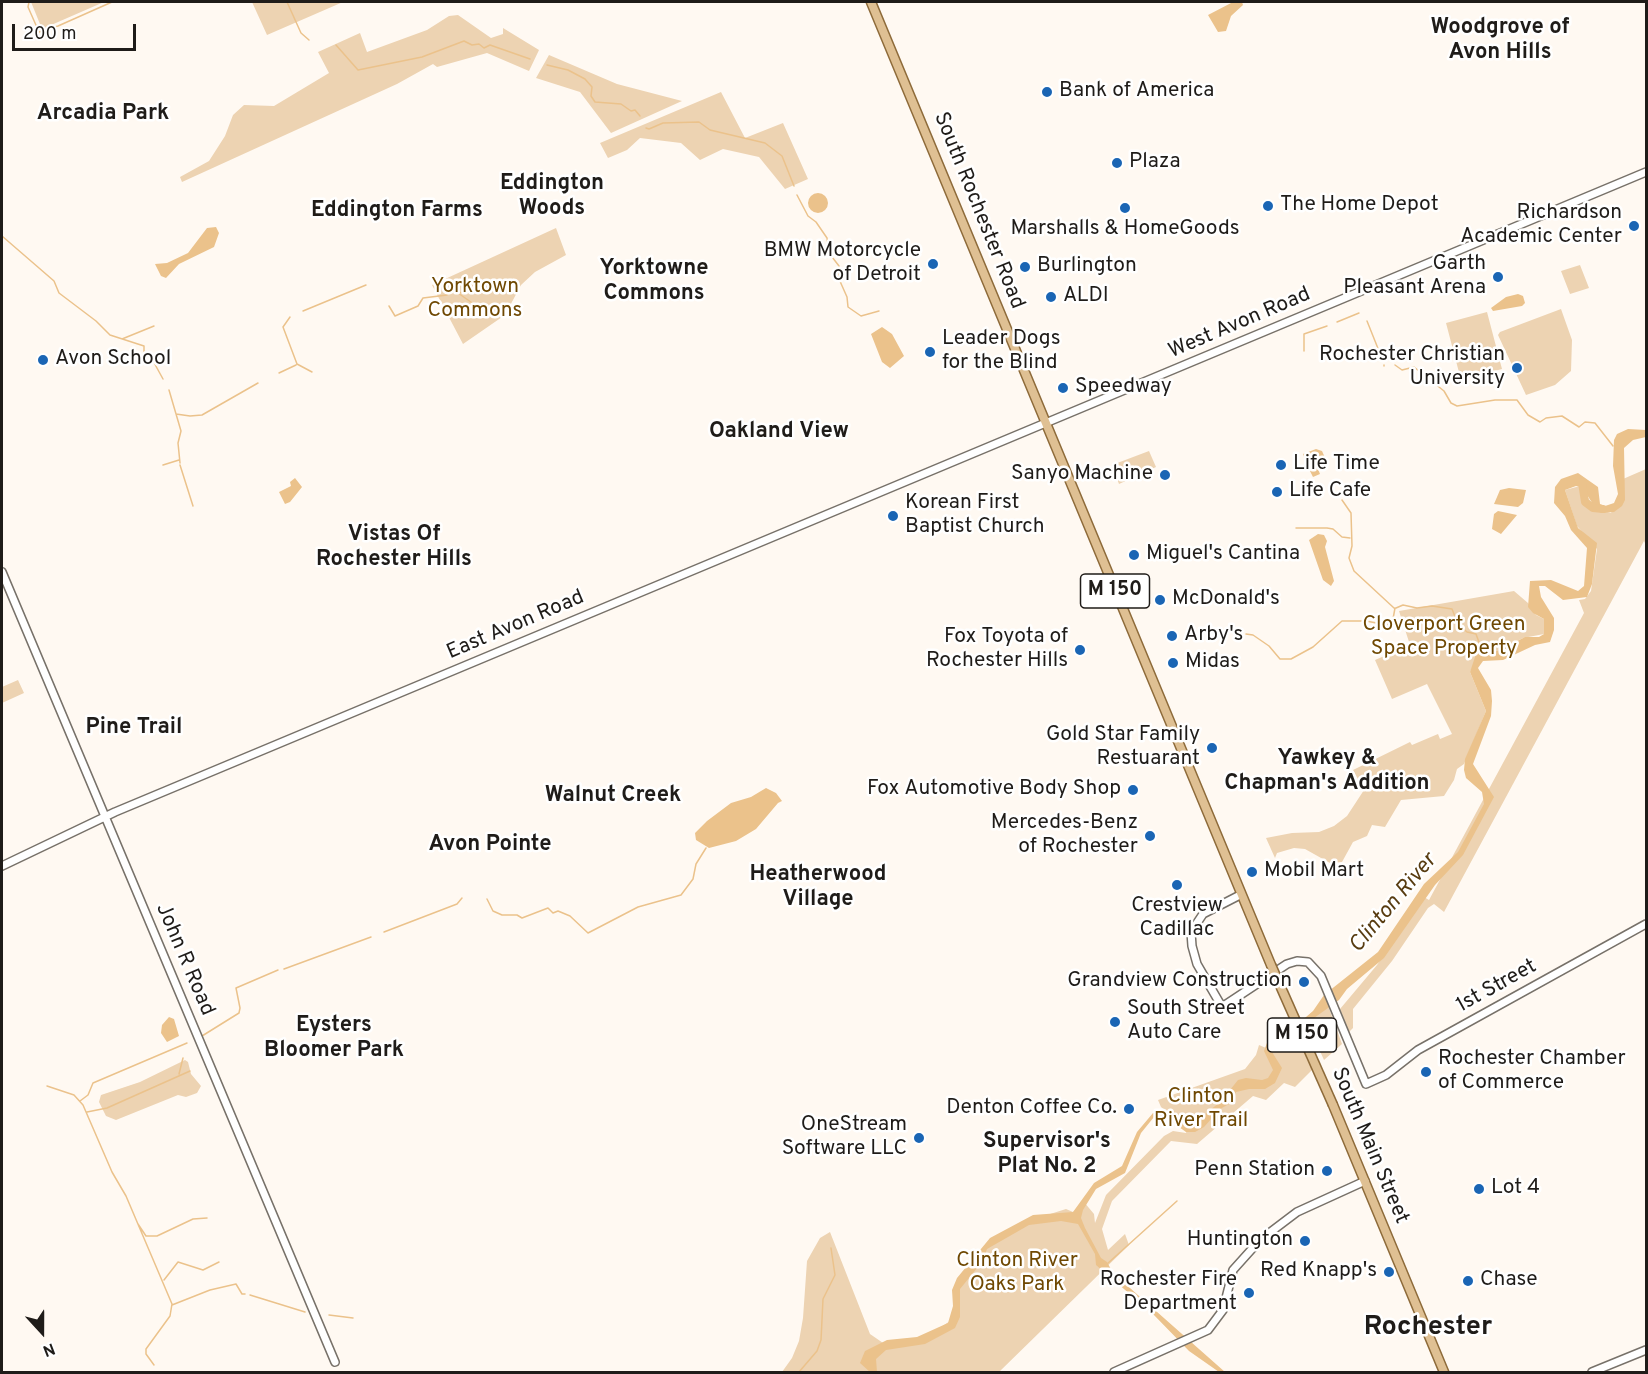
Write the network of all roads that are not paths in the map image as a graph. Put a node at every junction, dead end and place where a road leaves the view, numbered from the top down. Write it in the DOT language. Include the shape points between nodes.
graph roads {
  1 [pos="871,2"];
  2 [pos="1647,172"];
  3 [pos="1046,423"];
  4 [pos="2,572"];
  5 [pos="105,817"];
  6 [pos="2,866"];
  7 [pos="1240,895"];
  8 [pos="1647,924"];
  9 [pos="1258,934"];
  10 [pos="1365,1180"];
  11 [pos="1647,1350"];
  12 [pos="335,1362"];
  13 [pos="1114,1372"];
  14 [pos="1444,1372"];
  15 [pos="1592,1372"];
  1 -- 3 [label="main road, South Rochester Road / M 150"];
  2 -- 3 [label="main road, West Avon Road"];
  3 -- 5 [label="main road, East Avon Road"];
  3 -- 7 [label="main road, South Rochester Road / M 150"];
  4 -- 5 [label="main road, John R Road"];
  5 -- 6 [label="main road, East Avon Road"];
  5 -- 12 [label="main road, John R Road"];
  7 -- 8 [label="main road, 1st Street" via="1203,914 1191,932 1197,964 1222,1007 1293,961 1304,961 1315,967 1326,988 1366,1084 1386,1075 1413,1053"];
  7 -- 9 [label="main road, South Rochester Road / M 150"];
  9 -- 10 [label="main road, South Main Street / M 150, bridge"];
  10 -- 13 [label="main road" via="1297,1212 1260,1240 1233,1270 1223,1310 1208,1330"];
  10 -- 14 [label="main road, South Main Street / M 150"];
  11 -- 15 [label="main road"];
}
